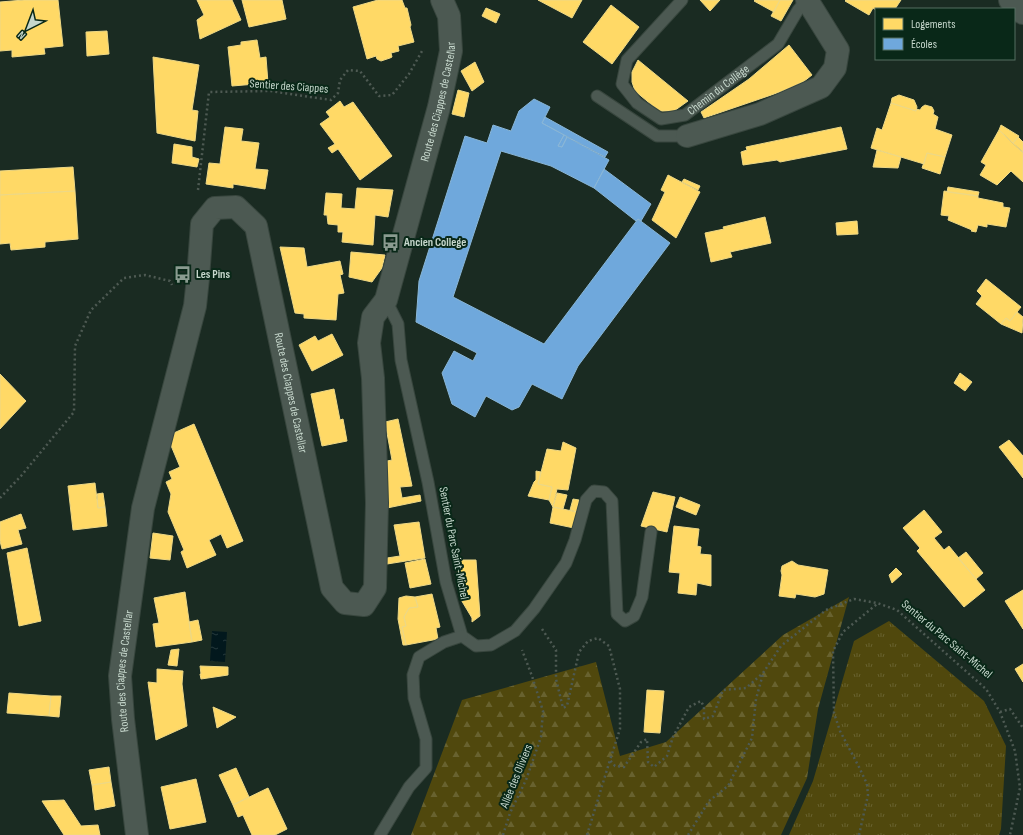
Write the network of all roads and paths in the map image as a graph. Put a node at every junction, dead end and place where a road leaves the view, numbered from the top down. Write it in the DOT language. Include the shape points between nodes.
graph roads {
  1 [pos="442,0"];
  2 [pos="682,0"];
  3 [pos="807,0"];
  4 [pos="1010,0"];
  5 [pos="1023,13"];
  6 [pos="427,51"];
  7 [pos="597,96"];
  8 [pos="687,136"];
  9 [pos="202,224"];
  10 [pos="386,300"];
  11 [pos="195,306"];
  12 [pos="0,498"];
  13 [pos="650,532"];
  14 [pos="877,603"];
  15 [pos="515,631"];
  16 [pos="462,636"];
  17 [pos="763,673"];
  18 [pos="1000,712"];
  19 [pos="1023,728"];
  20 [pos="610,760"];
  21 [pos="137,835"];
  22 [pos="380,835"];
  23 [pos="503,835"];
  24 [pos="587,835"];
  25 [pos="688,835"];
  26 [pos="859,835"];
  27 [pos="1010,835"];
  1 -- 10 [label="street, Route des Ciappes de Castellar" via="449,16 451,51 439,107"];
  2 -- 3 [label="lane, Chemin du Collège" via="627,60 622,84 637,103 661,120 685,115 778,44 798,10"];
  3 -- 8 [label="street, Chemin du Collège" via="838,50 835,68 821,87 760,114"];
  4 -- 5 [label="street"];
  6 -- 9 [label="path, Sentier des Ciappes" via="422,51 409,74 392,95 379,96 360,71 348,70 340,80 338,93 332,100 270,91 209,92 197,196"];
  7 -- 8 [label="lane, Chemin du Collège" via="657,136"];
  9 -- 10 [label="street, Route des Ciappes de Castellar" via="215,208 236,207 256,226 332,588 345,603 364,604 375,588 378,503 373,378 369,343 373,317"];
  9 -- 11 [label="street, Route des Ciappes de Castellar"];
  10 -- 16 [label="lane, Sentier du Parc Saint-Michel" via="398,324 401,360 428,482 446,582"];
  11 -- 12 [label="path" via="182,301 170,282 145,275 124,278 91,310 75,346 74,412"];
  11 -- 21 [label="street, Route des Ciappes de Castellar" via="143,508 120,676"];
  13 -- 15 [label="lane" via="642,597 634,616 625,621 617,614 612,501 604,492 594,491 586,500 566,563"];
  14 -- 17 [label="path, Sentier du Parc Saint-Michel" via="854,599 826,610 780,646"];
  14 -- 18 [label="path, Sentier du Parc Saint-Michel" via="897,610 986,689"];
  14 -- 26 [label="path" via="843,632 833,651 834,713 840,731 867,784 868,795"];
  15 -- 16 [label="lane" via="491,645 476,646"];
  15 -- 20 [label="path" via="527,626 542,628 556,650 556,679 563,708 567,706 579,652 588,641 598,638 609,646 620,689 620,729"];
  15 -- 23 [label="path, Allée des Oliviers" via="543,711 541,737"];
  16 -- 22 [label="lane" via="444,642 419,657 413,675 414,698 426,739 426,768 410,787"];
  17 -- 20 [label="path, Sentier du Parc Saint-Michel" via="746,688 723,690 713,716 704,719 701,701 689,707 673,737 667,756 654,767 648,762 647,739 641,742 624,768 615,766"];
  17 -- 25 [label="path" via="756,700 752,738 728,786 709,800"];
  18 -- 19 [label="path" via="1010,709"];
  18 -- 27 [label="path, Sentier du Parc Saint-Michel" via="1015,751 1020,788"];
  20 -- 24 [label="path"];
}
